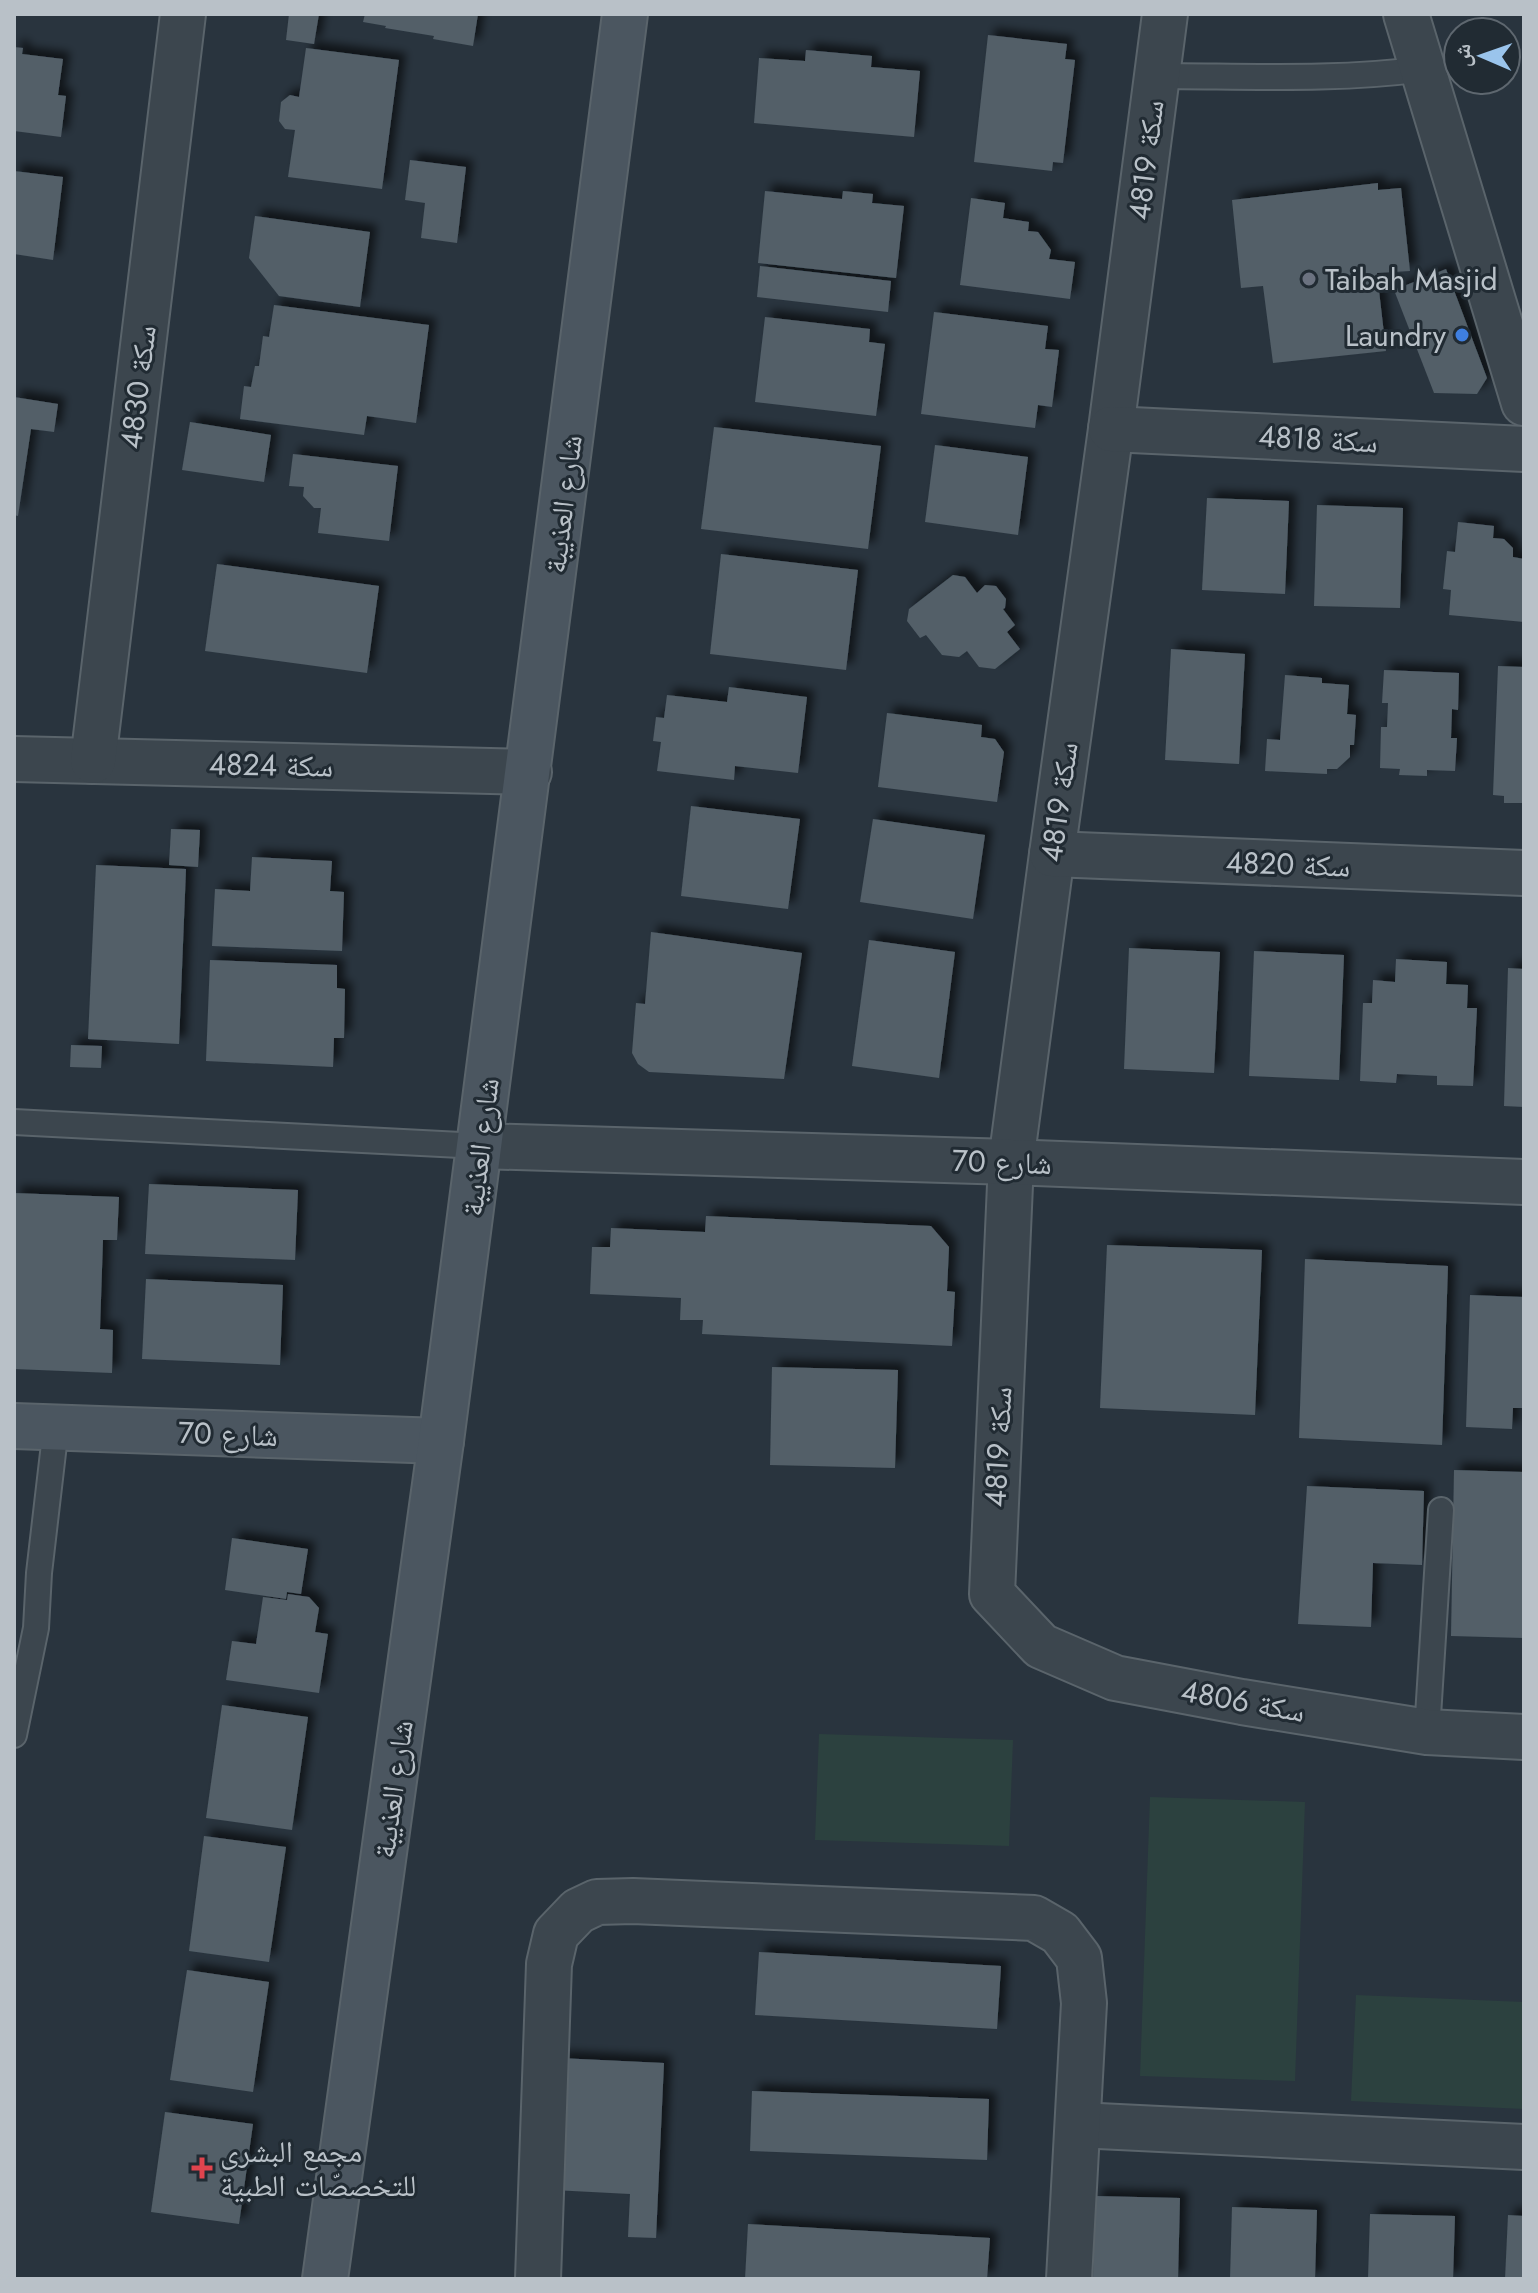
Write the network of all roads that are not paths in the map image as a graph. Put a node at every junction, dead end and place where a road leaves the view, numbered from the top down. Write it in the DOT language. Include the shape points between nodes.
graph roads {
  1 [pos="183,14"];
  2 [pos="625,14"];
  3 [pos="1165,14"];
  4 [pos="1406,14"];
  5 [pos="1423,69"];
  6 [pos="1157,76"];
  7 [pos="1524,403"];
  8 [pos="1111,429"];
  9 [pos="1524,449"];
  10 [pos="14,759"];
  11 [pos="93,761"];
  12 [pos="529,772"];
  13 [pos="1052,854"];
  14 [pos="1524,873"];
  15 [pos="14,1122"];
  16 [pos="480,1146"];
  17 [pos="1011,1162"];
  18 [pos="1524,1182"];
  19 [pos="35,1426"];
  20 [pos="441,1441"];
  21 [pos="1441,1510"];
  22 [pos="992,1594"];
  23 [pos="1427,1732"];
  24 [pos="14,1735"];
  25 [pos="1524,1737"];
  26 [pos="1078,2125"];
  27 [pos="1524,2147"];
  28 [pos="325,2279"];
  29 [pos="538,2279"];
  30 [pos="1069,2279"];
  1 -- 11 [label="street, سكة 4830"];
  2 -- 12 [label="street, شارع العذيبة"];
  3 -- 6 [label="street, سكة 4819"];
  4 -- 5 [label="street"];
  5 -- 6 [label="lane" via="1352,75"];
  5 -- 7 [label="street"];
  6 -- 8 [label="street, سكة 4819"];
  8 -- 9 [label="street, سكة 4818"];
  8 -- 13 [label="street, سكة 4819"];
  10 -- 11 [label="street, سكة 4824"];
  11 -- 12 [label="street, سكة 4824"];
  12 -- 16 [label="street, شارع العذيبة"];
  13 -- 14 [label="street, سكة 4820"];
  13 -- 17 [label="street, سكة 4819"];
  15 -- 16 [label="lane"];
  16 -- 17 [label="street, شارع 70"];
  16 -- 20 [label="street, شارع العذيبة"];
  17 -- 18 [label="street, شارع 70"];
  17 -- 22 [label="street, سكة 4819"];
  19 -- 20 [label="street, شارع 70"];
  19 -- 24 [label="lane" via="36,1628"];
  20 -- 28 [label="street, شارع العذيبة"];
  21 -- 23 [label="lane"];
  22 -- 23 [label="street, سكة 4806" via="1041,1646 1115,1678"];
  23 -- 25 [label="street, سكة 4806"];
  26 -- 27 [label="street"];
  26 -- 29 [label="street" via="1084,2003 1079,1958 1060,1933 1034,1918 597,1902 578,1911 556,1934 549,1964"];
  26 -- 30 [label="street"];
}
